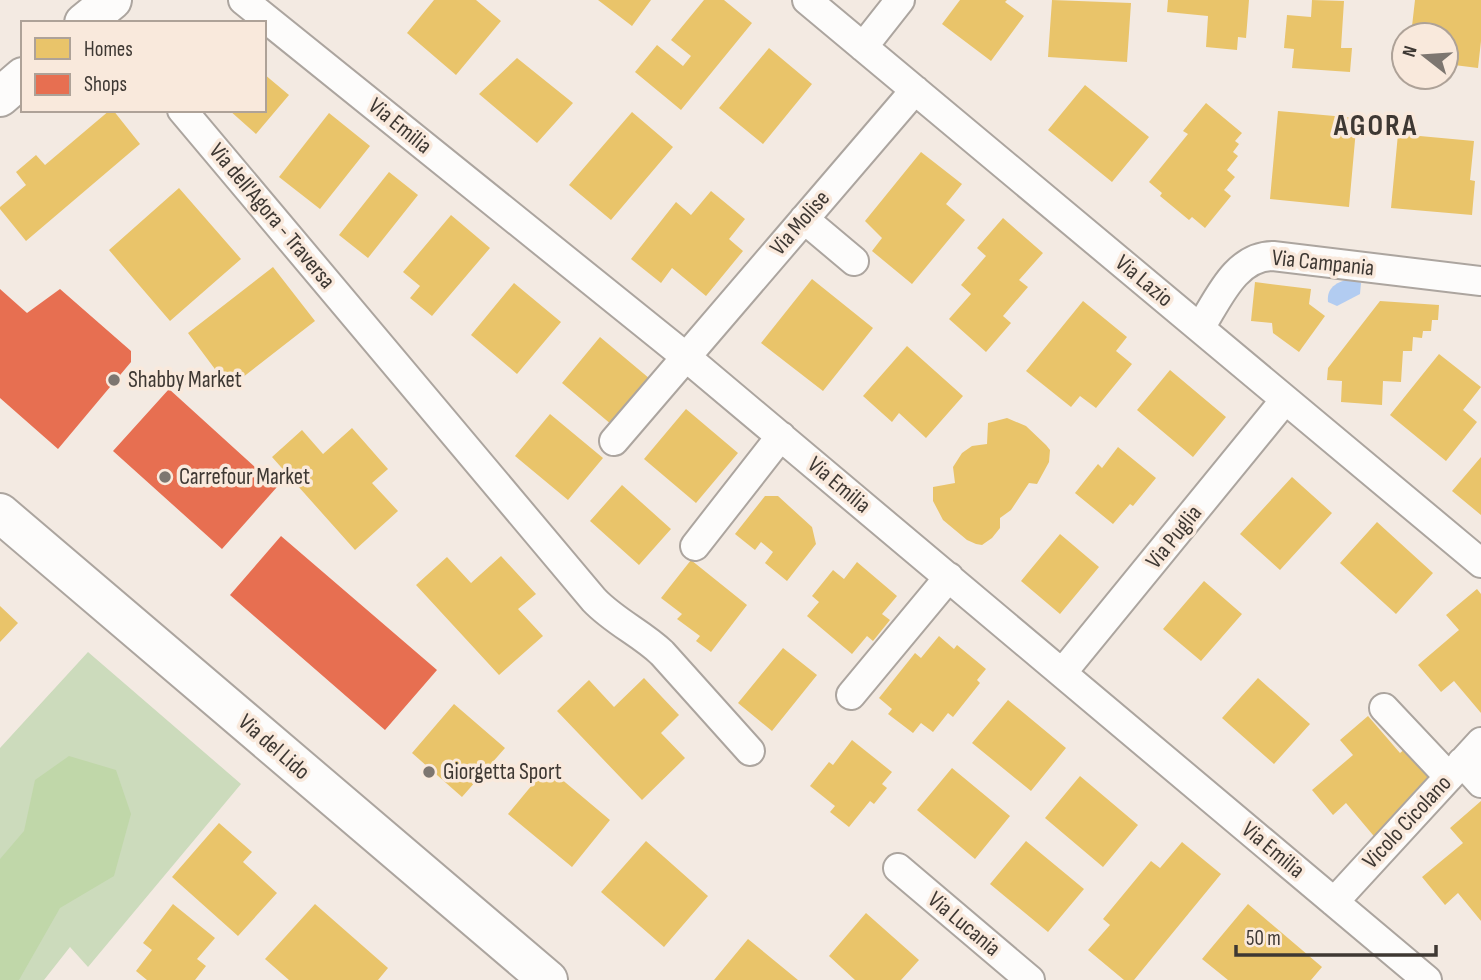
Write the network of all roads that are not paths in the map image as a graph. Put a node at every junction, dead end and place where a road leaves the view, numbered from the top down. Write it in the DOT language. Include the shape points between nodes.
graph roads {
  1 [pos="243,0"];
  2 [pos="807,0"];
  3 [pos="900,0"];
  4 [pos="863,47"];
  5 [pos="21,79"];
  6 [pos="915,90"];
  7 [pos="0,97"];
  8 [pos="184,112"];
  9 [pos="804,219"];
  10 [pos="854,261"];
  11 [pos="1481,281"];
  12 [pos="1200,328"];
  13 [pos="686,357"];
  14 [pos="1286,400"];
  15 [pos="781,436"];
  16 [pos="614,441"];
  17 [pos="0,513"];
  18 [pos="695,546"];
  19 [pos="1481,563"];
  20 [pos="948,578"];
  21 [pos="1062,673"];
  22 [pos="851,695"];
  23 [pos="1384,708"];
  24 [pos="1481,742"];
  25 [pos="750,751"];
  26 [pos="1455,770"];
  27 [pos="1481,783"];
  28 [pos="898,868"];
  29 [pos="1334,902"];
  30 [pos="548,980"];
  31 [pos="1030,980"];
  32 [pos="1427,980"];
  1 -- 13 [label="street, Via Emilia"];
  2 -- 4 [label="street, Via Lazio"];
  3 -- 4 [label="street"];
  4 -- 6 [label="street, Via Lazio"];
  5 -- 7 [label="main road"];
  6 -- 9 [label="street, Via Molise"];
  6 -- 12 [label="street, Via Lazio"];
  8 -- 25 [label="street, Via dell'Agora - Traversa" via="594,600 662,653"];
  9 -- 10 [label="street"];
  9 -- 13 [label="street, Via Molise"];
  11 -- 12 [label="street, Via Campania" via="1260,257 1235,273"];
  12 -- 14 [label="street, Via Lazio"];
  13 -- 15 [label="street, Via Emilia"];
  13 -- 16 [label="street, Via Molise"];
  14 -- 19 [label="street, Via Lazio"];
  14 -- 21 [label="street, Via Puglia"];
  15 -- 18 [label="street"];
  15 -- 20 [label="street, Via Emilia"];
  17 -- 30 [label="main road, Via del Lido"];
  20 -- 21 [label="street, Via Emilia"];
  20 -- 22 [label="street"];
  21 -- 29 [label="street, Via Emilia"];
  23 -- 26 [label="street"];
  24 -- 26 [label="street, Vicolo Cicolano"];
  26 -- 27 [label="street"];
  26 -- 29 [label="street, Vicolo Cicolano"];
  28 -- 31 [label="street, Via Lucania"];
  29 -- 32 [label="street, Via Emilia"];
}
